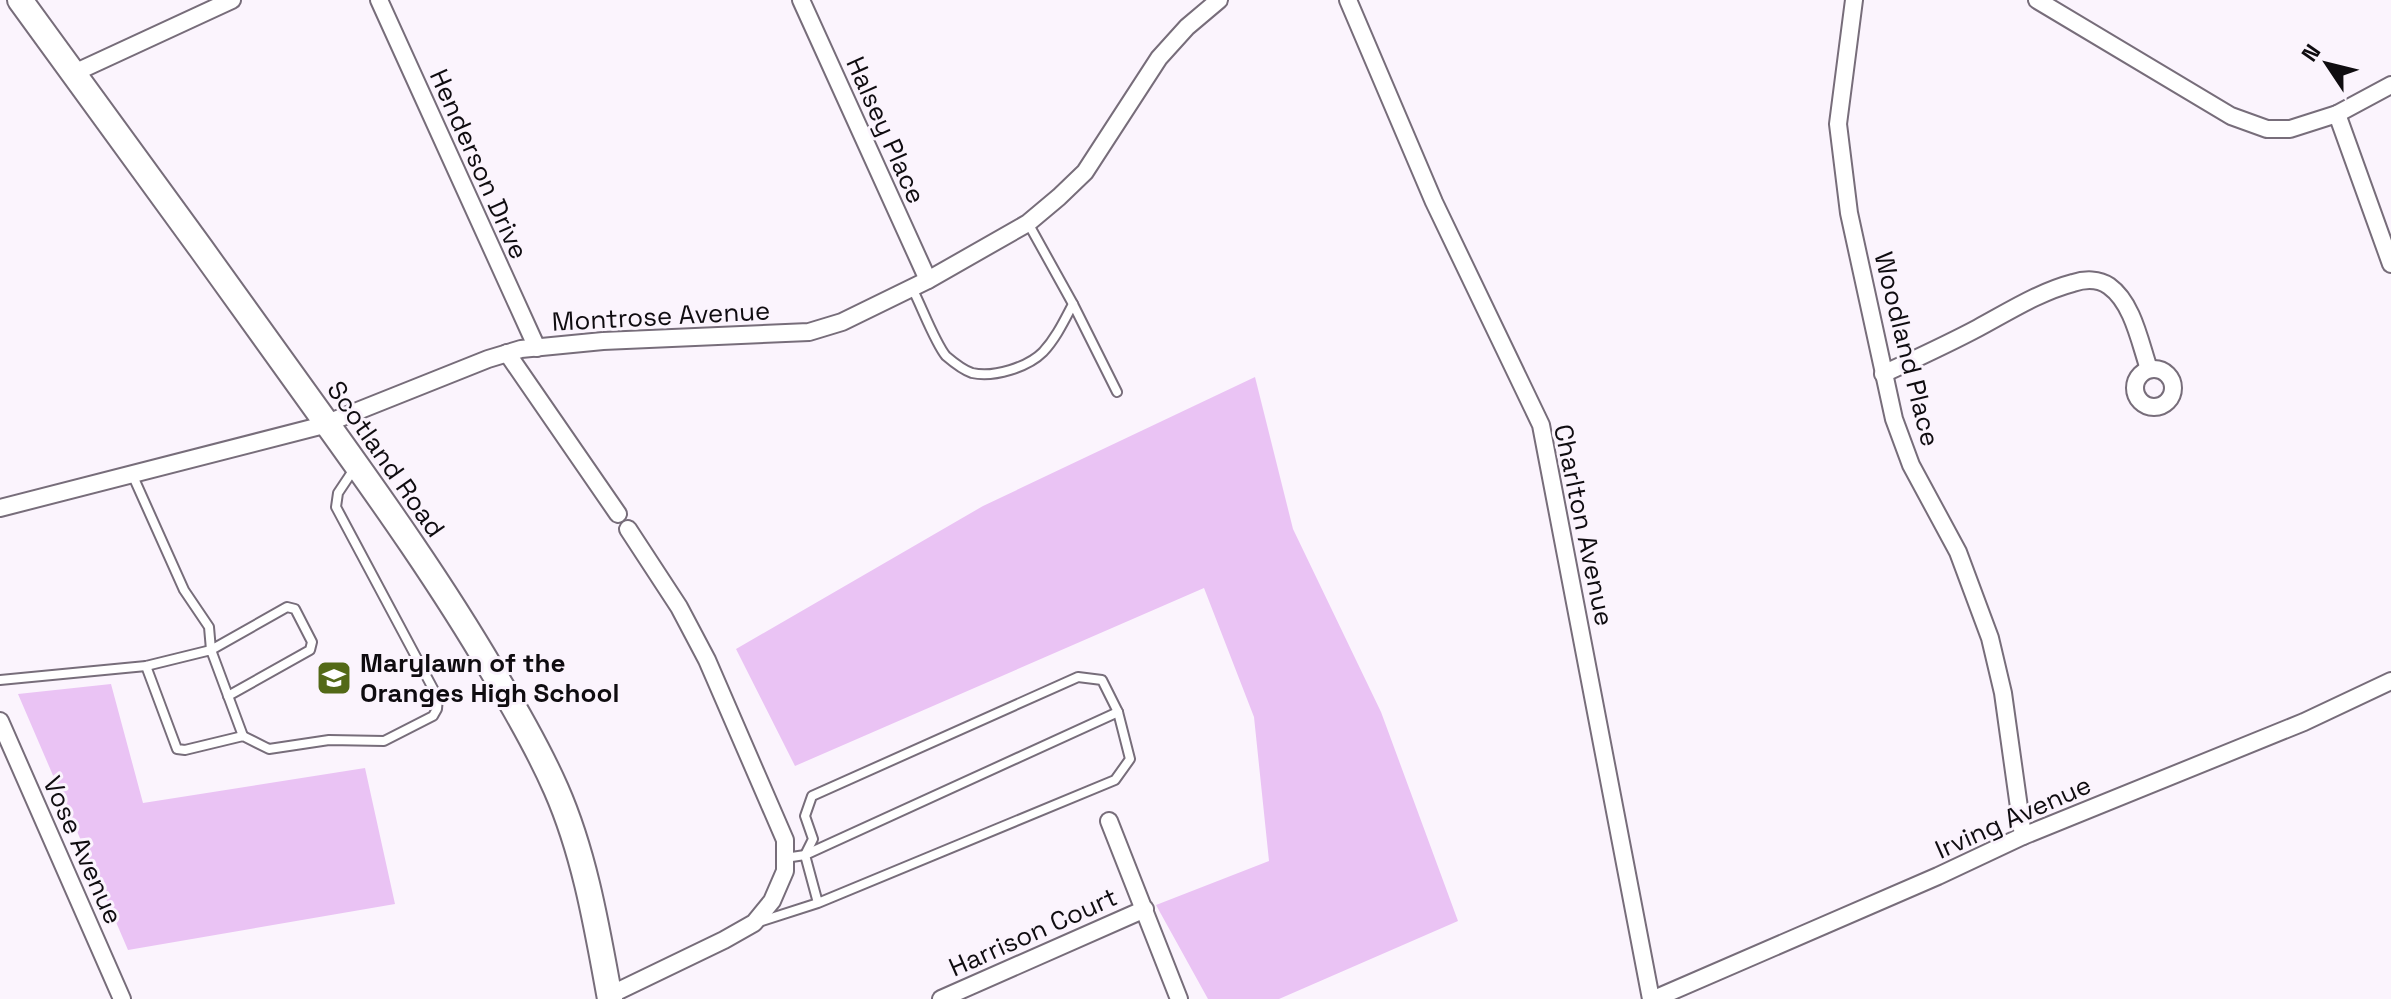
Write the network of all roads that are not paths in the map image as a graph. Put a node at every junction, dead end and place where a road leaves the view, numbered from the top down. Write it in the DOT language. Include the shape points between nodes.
graph roads {
  1 [pos="20,0"];
  2 [pos="232,0"];
  3 [pos="379,0"];
  4 [pos="801,0"];
  5 [pos="1348,0"];
  6 [pos="1854,0"];
  7 [pos="2037,0"];
  8 [pos="1209,3"];
  9 [pos="74,73"];
  10 [pos="2391,85"];
  11 [pos="2337,114"];
  12 [pos="1028,223"];
  13 [pos="2391,264"];
  14 [pos="928,280"];
  15 [pos="912,288"];
  16 [pos="1073,304"];
  17 [pos="537,348"];
  18 [pos="507,353"];
  19 [pos="2149,369"];
  20 [pos="1883,374"];
  21 [pos="1117,392"];
  22 [pos="327,423"];
  23 [pos="357,466"];
  24 [pos="132,474"];
  25 [pos="0,508"];
  26 [pos="618,514"];
  27 [pos="628,529"];
  28 [pos="211,650"];
  29 [pos="146,666"];
  30 [pos="0,680"];
  31 [pos="2391,681"];
  32 [pos="228,696"];
  33 [pos="1118,712"];
  34 [pos="0,721"];
  35 [pos="243,736"];
  36 [pos="1109,821"];
  37 [pos="2023,836"];
  38 [pos="805,855"];
  39 [pos="785,858"];
  40 [pos="818,903"];
  41 [pos="1145,909"];
  42 [pos="754,923"];
  43 [pos="610,997"];
  44 [pos="122,999"];
  45 [pos="941,999"];
  46 [pos="1179,999"];
  47 [pos="1652,999"];
  1 -- 9 [label="main road, Scotland Road"];
  2 -- 9 [label="street"];
  3 -- 17 [label="street, Henderson Drive"];
  4 -- 14 [label="street, Halsey Place"];
  5 -- 47 [label="street, Charlton Avenue" via="1434,202 1541,425"];
  6 -- 20 [label="street, Woodland Place" via="1838,124 1849,213"];
  7 -- 11 [label="street" via="2231,116 2267,129 2290,129"];
  8 -- 12 [label="street, Montrose Avenue" via="1159,58 1085,172"];
  9 -- 22 [label="main road, Scotland Road"];
  10 -- 11 [label="street"];
  11 -- 13 [label="street"];
  12 -- 14 [label="street, Montrose Avenue"];
  12 -- 16 [label="lane"];
  14 -- 15 [label="street, Montrose Avenue"];
  15 -- 16 [label="lane" via="944,354 973,373 1022,366 1040,355"];
  15 -- 17 [label="street, Montrose Avenue" via="809,332"];
  16 -- 21 [label="lane"];
  17 -- 18 [label="street, Montrose Avenue"];
  18 -- 22 [label="street, Montrose Avenue"];
  18 -- 26 [label="street"];
  19 -- 20 [label="street" via="2120,298 2099,281 2087,280 2017,306"];
  20 -- 37 [label="street, Woodland Place" via="1911,465 1958,552 1990,638"];
  22 -- 23 [label="main road, Scotland Road"];
  22 -- 24 [label="street, Montrose Avenue"];
  23 -- 35 [label="lane" via="338,493 336,507 438,698 437,709 384,741 329,740 269,749"];
  23 -- 43 [label="main road, Scotland Road" via="461,617 556,790 578,848"];
  24 -- 25 [label="street, Montrose Avenue"];
  24 -- 28 [label="lane" via="184,590 209,627"];
  27 -- 39 [label="street" via="707,660 785,840"];
  28 -- 29 [label="lane"];
  28 -- 32 [label="lane"];
  28 -- 32 [label="lane" via="287,607 295,609 312,642 310,650"];
  29 -- 30 [label="lane"];
  29 -- 35 [label="lane" via="177,749"];
  31 -- 37 [label="street, Irving Avenue" via="2304,722"];
  32 -- 35 [label="lane"];
  33 -- 38 [label="lane"];
  33 -- 38 [label="lane" via="1102,680 1078,677 812,796 805,816 813,839"];
  33 -- 40 [label="lane" via="1130,759 1115,780"];
  34 -- 44 [label="street, Vose Avenue"];
  36 -- 41 [label="street, Harrison Court"];
  37 -- 47 [label="street, Irving Avenue"];
  38 -- 39 [label="lane"];
  38 -- 40 [label="lane"];
  39 -- 42 [label="street" via="772,901"];
  40 -- 42 [label="lane"];
  41 -- 45 [label="street, Harrison Court"];
  41 -- 46 [label="street, Harrison Court"];
  42 -- 43 [label="street"];
}
